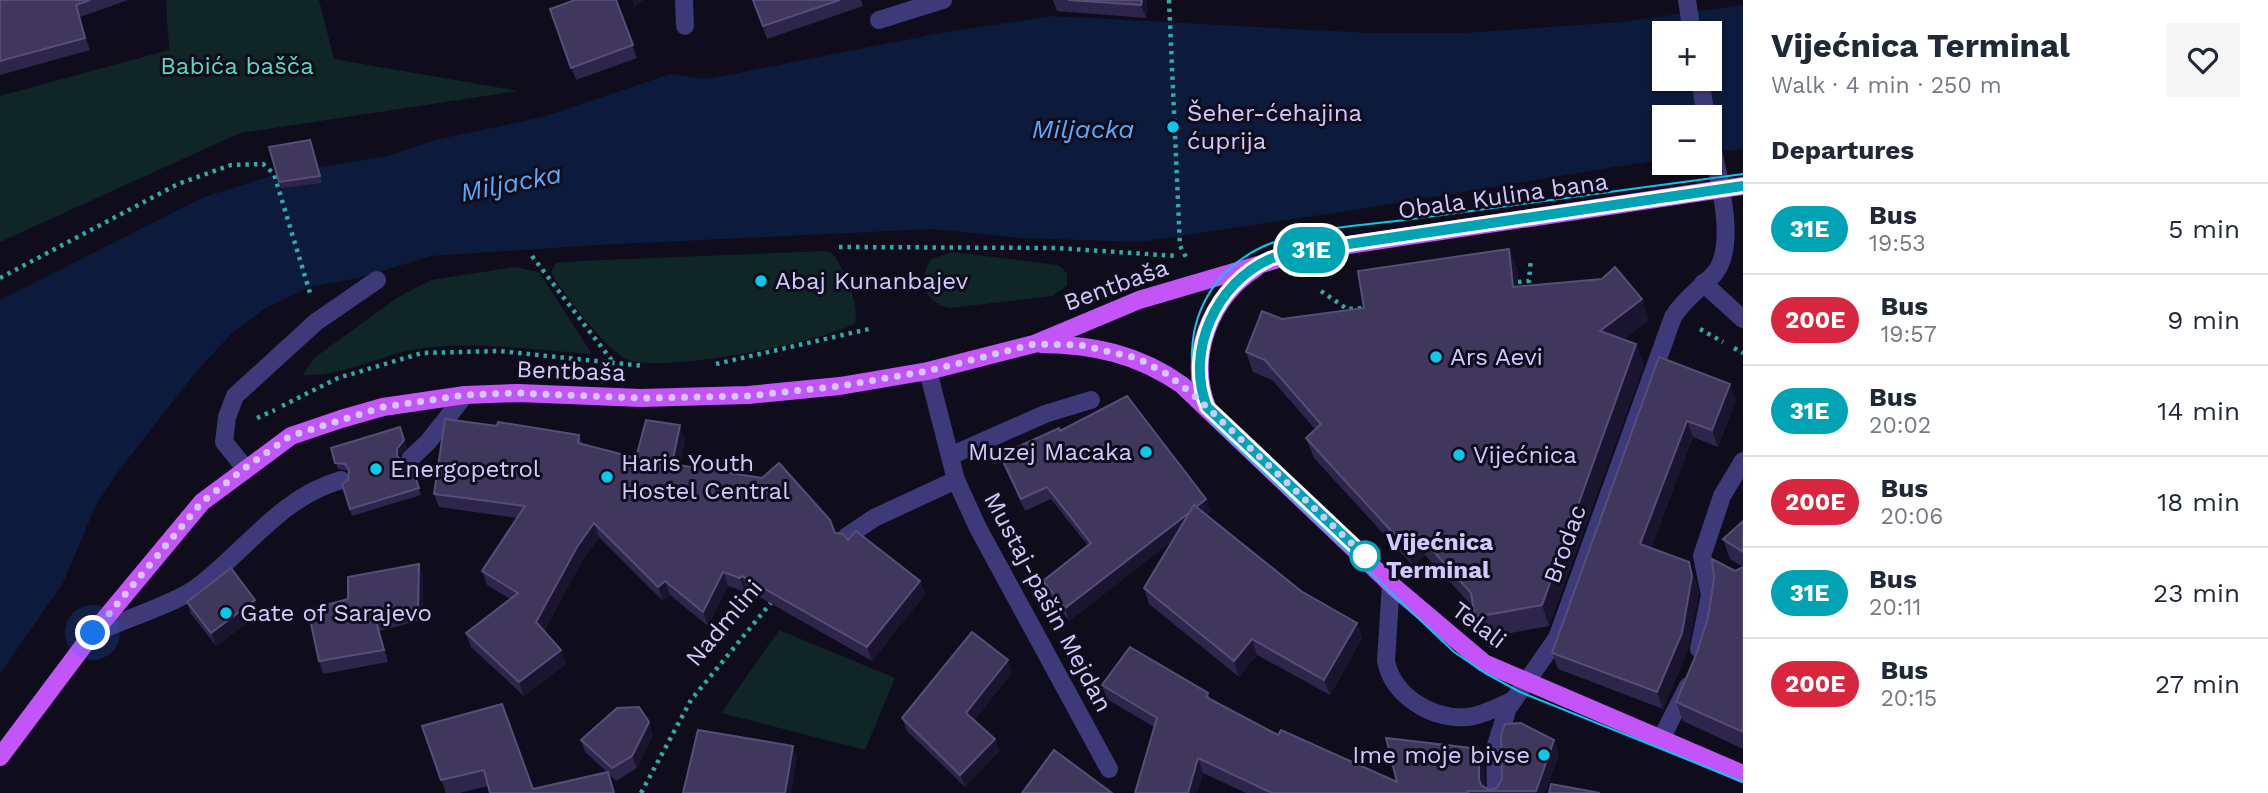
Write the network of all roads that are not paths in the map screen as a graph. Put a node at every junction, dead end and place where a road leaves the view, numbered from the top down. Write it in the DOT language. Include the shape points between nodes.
graph roads {
  1 [pos="684,0"];
  2 [pos="943,0"];
  3 [pos="878,20"];
  4 [pos="685,26"];
  5 [pos="1716,175"];
  6 [pos="1743,186"];
  7 [pos="1718,190"];
  8 [pos="1271,259"];
  9 [pos="377,279"];
  10 [pos="1703,283"];
  11 [pos="1743,319"];
  12 [pos="1034,344"];
  13 [pos="928,371"];
  14 [pos="465,395"];
  15 [pos="1091,400"];
  16 [pos="1207,407"];
  17 [pos="950,456"];
  18 [pos="410,459"];
  19 [pos="1743,461"];
  20 [pos="245,468"];
  21 [pos="341,480"];
  22 [pos="956,480"];
  23 [pos="846,537"];
  24 [pos="1702,556"];
  25 [pos="1722,567"];
  26 [pos="1391,583"];
  27 [pos="93,633"];
  28 [pos="1525,682"];
  29 [pos="1514,700"];
  30 [pos="1661,739"];
  31 [pos="0,757"];
  32 [pos="1108,769"];
  33 [pos="1743,774"];
  34 [pos="1496,793"];
  1 -- 4 [label="street"];
  2 -- 3 [label="street"];
  5 -- 7 [label="street, Brodac"];
  6 -- 7 [label="main road, Obala Kulina bana"];
  7 -- 8 [label="main road, Obala Kulina bana" via="1438,229"];
  7 -- 10 [label="street, Brodac" via="1725,221 1724,259"];
  8 -- 12 [label="main road, Bentbaša" via="1139,300"];
  8 -- 16 [label="main road" via="1238,280 1218,303 1201,359"];
  9 -- 20 [label="street" via="316,323 235,396 224,442"];
  10 -- 11 [label="street"];
  10 -- 28 [label="street, Brodac" via="1674,317 1557,638"];
  12 -- 13 [label="main road, Bentbaša"];
  12 -- 16 [label="main road, Telali" via="1080,345 1137,358 1182,385"];
  13 -- 14 [label="main road, Bentbaša" via="748,396"];
  13 -- 17 [label="street, Mustaj-pašin Mejdan"];
  14 -- 18 [label="street"];
  14 -- 20 [label="main road, Bentbaša" via="383,407 341,419 290,436"];
  15 -- 17 [label="street" via="1045,414"];
  16 -- 26 [label="main road, Telali"];
  17 -- 22 [label="street, Mustaj-pašin Mejdan"];
  19 -- 24 [label="street" via="1722,496"];
  20 -- 27 [label="main road, Bentbaša" via="202,502"];
  21 -- 27 [label="street" via="290,502 195,590"];
  22 -- 23 [label="street" via="874,518"];
  22 -- 32 [label="street, Mustaj-pašin Mejdan"];
  24 -- 25 [label="street"];
  24 -- 30 [label="street" via="1710,595 1704,631 1688,686"];
  26 -- 28 [label="main road, Telali" via="1484,663"];
  26 -- 29 [label="street" via="1386,661 1388,673 1404,694 1427,709 1453,716 1482,714"];
  27 -- 31 [label="main road, Bentbaša"];
  28 -- 29 [label="street, Brodac"];
  28 -- 30 [label="main road, Telali"];
  29 -- 34 [label="street, Brodac" via="1495,748"];
  30 -- 33 [label="main road, Telali"];
}
